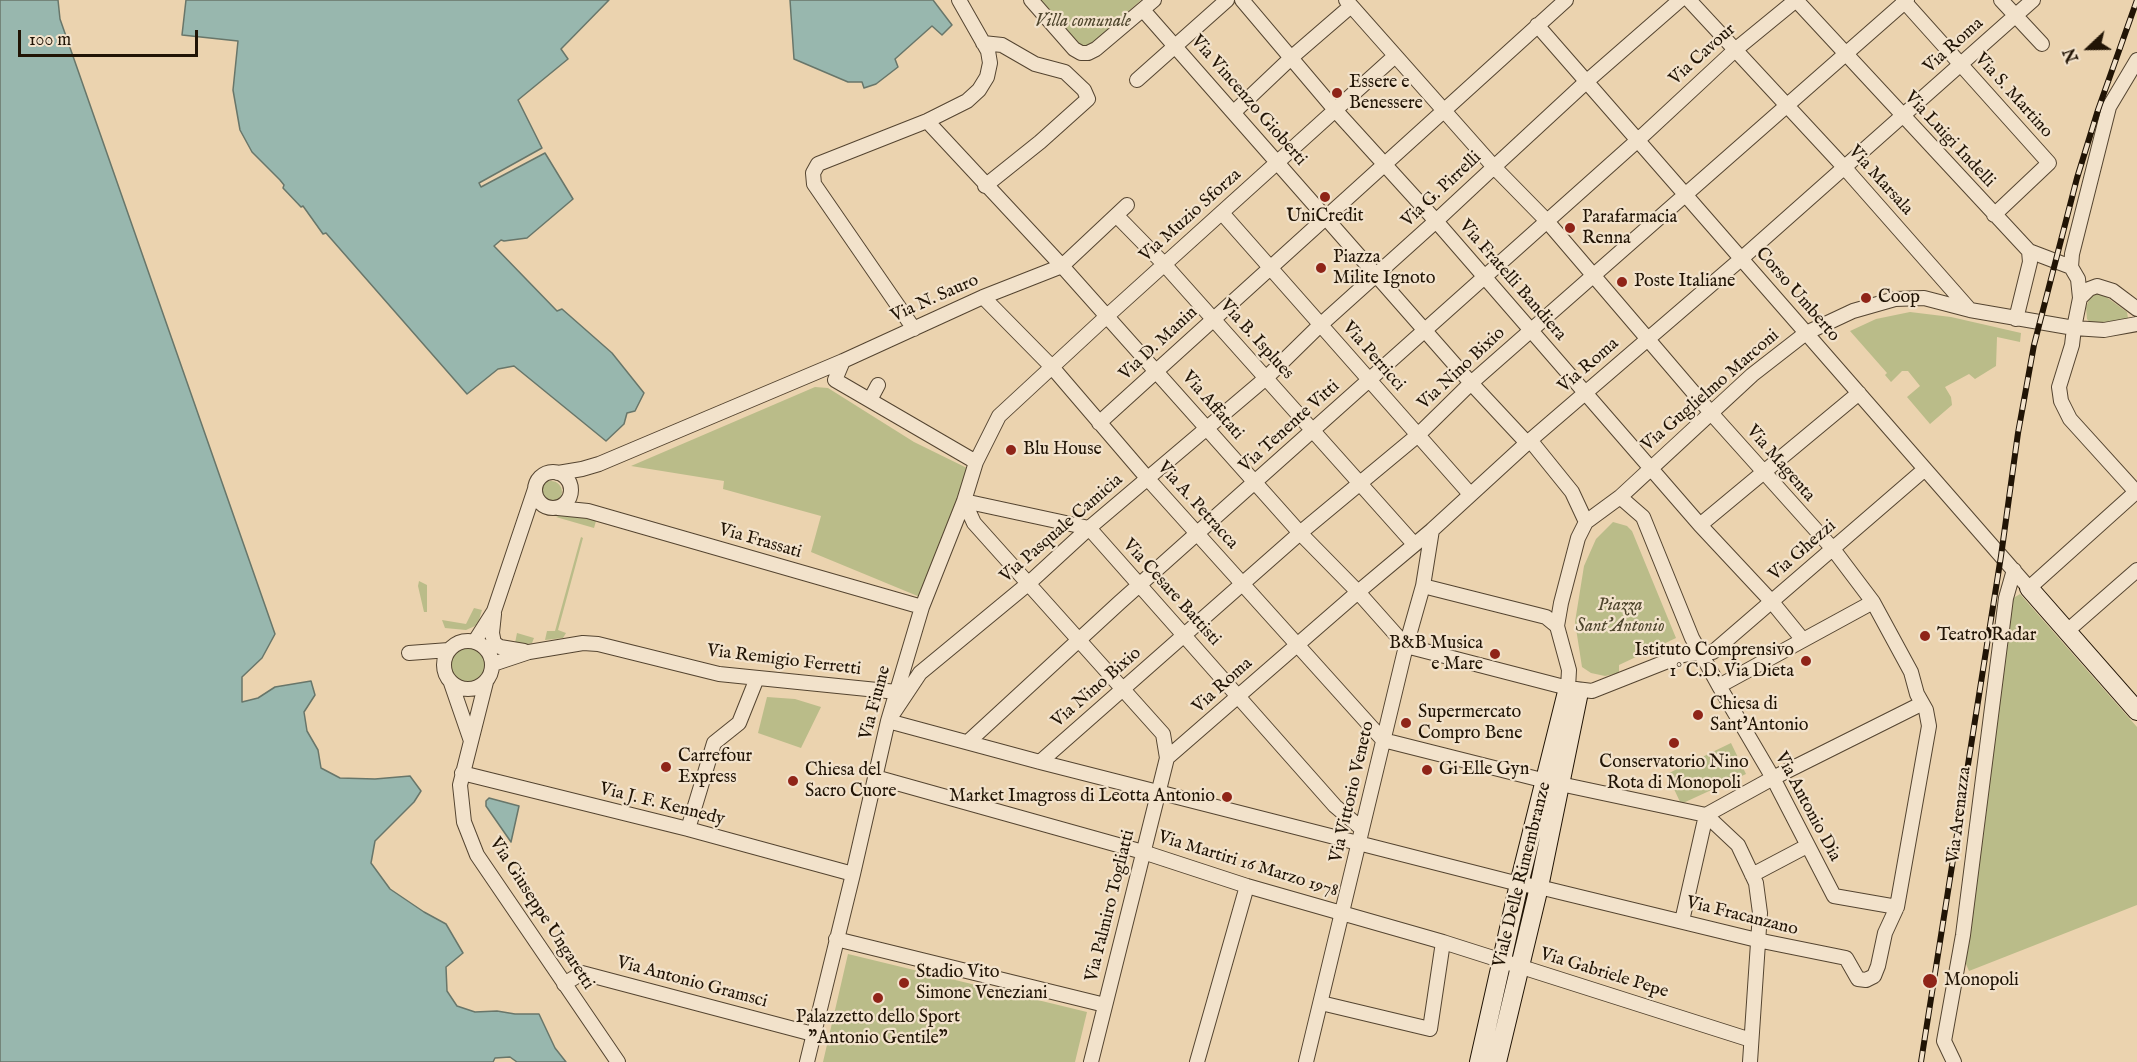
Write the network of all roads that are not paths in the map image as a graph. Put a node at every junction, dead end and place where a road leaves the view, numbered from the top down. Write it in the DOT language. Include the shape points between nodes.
graph roads {
  1 [pos="959,0"];
  2 [pos="1031,0"];
  3 [pos="1154,0"];
  4 [pos="1227,0"];
  5 [pos="1242,0"];
  6 [pos="1566,0"];
  7 [pos="1680,0"];
  8 [pos="1689,0"];
  9 [pos="1796,0"];
  10 [pos="2001,0"];
  11 [pos="2033,0"];
  12 [pos="1905,1"];
  13 [pos="1348,3"];
  14 [pos="1143,9"];
  15 [pos="2015,15"];
  16 [pos="1537,25"];
  17 [pos="983,43"];
  18 [pos="2042,44"];
  19 [pos="1176,46"];
  20 [pos="1735,50"];
  21 [pos="1846,54"];
  22 [pos="1395,56"];
  23 [pos="1292,57"];
  24 [pos="2137,60"];
  25 [pos="1960,64"];
  26 [pos="1137,80"];
  27 [pos="1587,82"];
  28 [pos="1787,106"];
  29 [pos="1444,110"];
  30 [pos="1336,111"];
  31 [pos="1234,112"];
  32 [pos="1902,116"];
  33 [pos="927,121"];
  34 [pos="1638,140"];
  35 [pos="1278,163"];
  36 [pos="1385,165"];
  37 [pos="1494,167"];
  38 [pos="1844,167"];
  39 [pos="985,186"];
  40 [pos="1686,195"];
  41 [pos="1128,205"];
  42 [pos="1222,213"];
  43 [pos="1994,215"];
  44 [pos="1117,216"];
  45 [pos="1326,217"];
  46 [pos="1546,220"];
  47 [pos="1436,221"];
  48 [pos="2029,251"];
  49 [pos="1741,259"];
  50 [pos="2072,261"];
  51 [pos="1164,264"];
  52 [pos="1062,266"];
  53 [pos="1270,267"];
  54 [pos="1377,275"];
  55 [pos="1484,276"];
  56 [pos="1593,276"];
  57 [pos="2113,291"];
  58 [pos="983,297"];
  59 [pos="2080,298"];
  60 [pos="2137,309"];
  61 [pos="1970,310"];
  62 [pos="1106,317"];
  63 [pos="1213,319"];
  64 [pos="2016,319"];
  65 [pos="1322,324"];
  66 [pos="2137,324"];
  67 [pos="2074,328"];
  68 [pos="914,329"];
  69 [pos="1426,330"];
  70 [pos="1531,330"];
  71 [pos="1806,333"];
  72 [pos="1647,339"];
  73 [pos="843,361"];
  74 [pos="1052,366"];
  75 [pos="1157,371"];
  76 [pos="1266,378"];
  77 [pos="1369,380"];
  78 [pos="1471,383"];
  79 [pos="878,385"];
  80 [pos="1586,392"];
  81 [pos="1859,393"];
  82 [pos="870,400"];
  83 [pos="1012,404"];
  84 [pos="1711,413"];
  85 [pos="1099,423"];
  86 [pos="1208,427"];
  87 [pos="1314,430"];
  88 [pos="1418,435"];
  89 [pos="1529,442"];
  90 [pos="976,462"];
  91 [pos="598,464"];
  92 [pos="1651,469"];
  93 [pos="1925,469"];
  94 [pos="1763,472"];
  95 [pos="558,473"];
  96 [pos="1148,479"];
  97 [pos="1255,483"];
  98 [pos="1360,484"];
  99 [pos="535,489"];
  100 [pos="570,491"];
  101 [pos="2137,492"];
  102 [pos="1470,494"];
  103 [pos="1620,497"];
  104 [pos="964,501"];
  105 [pos="553,507"];
  106 [pos="588,511"];
  107 [pos="1586,522"];
  108 [pos="1700,525"];
  109 [pos="1089,528"];
  110 [pos="1432,530"];
  111 [pos="1198,533"];
  112 [pos="1300,533"];
  113 [pos="520,534"];
  114 [pos="1414,544"];
  115 [pos="1833,549"];
  116 [pos="2014,570"];
  117 [pos="2137,570"];
  118 [pos="1029,583"];
  119 [pos="1242,584"];
  120 [pos="1140,585"];
  121 [pos="1423,586"];
  122 [pos="2029,588"];
  123 [pos="1358,592"];
  124 [pos="1772,602"];
  125 [pos="1873,602"];
  126 [pos="922,607"];
  127 [pos="494,611"];
  128 [pos="1557,626"];
  129 [pos="2066,632"];
  130 [pos="1185,635"];
  131 [pos="1080,640"];
  132 [pos="1803,640"];
  133 [pos="475,641"];
  134 [pos="1297,644"];
  135 [pos="1406,646"];
  136 [pos="449,650"];
  137 [pos="529,652"];
  138 [pos="1700,652"];
  139 [pos="409,653"];
  140 [pos="493,664"];
  141 [pos="758,678"];
  142 [pos="451,682"];
  143 [pos="486,682"];
  144 [pos="1719,686"];
  145 [pos="1124,688"];
  146 [pos="1574,689"];
  147 [pos="897,692"];
  148 [pos="1238,697"];
  149 [pos="1921,704"];
  150 [pos="2137,711"];
  151 [pos="888,721"];
  152 [pos="1383,740"];
  153 [pos="471,741"];
  154 [pos="968,742"];
  155 [pos="1167,758"];
  156 [pos="1040,762"];
  157 [pos="462,773"];
  158 [pos="875,777"];
  159 [pos="1773,778"];
  160 [pos="1553,783"];
  161 [pos="1157,792"];
  162 [pos="1706,815"];
  163 [pos="688,829"];
  164 [pos="1362,829"];
  165 [pos="1358,844"];
  166 [pos="1807,846"];
  167 [pos="1143,852"];
  168 [pos="853,874"];
  169 [pos="1752,875"];
  170 [pos="1519,884"];
  171 [pos="1247,886"];
  172 [pos="1539,887"];
  173 [pos="1897,908"];
  174 [pos="1343,912"];
  175 [pos="1682,921"];
  176 [pos="836,939"];
  177 [pos="1757,940"];
  178 [pos="1443,942"];
  179 [pos="1502,961"];
  180 [pos="1520,967"];
  181 [pos="564,984"];
  182 [pos="1321,1003"];
  183 [pos="1105,1005"];
  184 [pos="813,1034"];
  185 [pos="1751,1040"];
  186 [pos="618,1062"];
  187 [pos="807,1062"];
  188 [pos="1091,1062"];
  189 [pos="1197,1062"];
  190 [pos="1306,1062"];
  191 [pos="1479,1062"];
  192 [pos="1497,1062"];
  193 [pos="1750,1062"];
  194 [pos="1954,1062"];
  1 -- 17 [label="street"];
  2 -- 14 [label="street" via="1081,53 1096,49"];
  3 -- 14 [label="street"];
  4 -- 19 [label="street"];
  5 -- 23 [label="street, Via Fratelli Bandiera"];
  6 -- 16 [label="street"];
  7 -- 27 [label="street, Via G. Pirrelli"];
  8 -- 20 [label="street, Via Marsala"];
  9 -- 20 [label="street, Via Cavour"];
  9 -- 21 [label="street, Via Luigi Indelli"];
  10 -- 15 [label="street"];
  11 -- 15 [label="street, Via Roma"];
  12 -- 21 [label="street, Via Nino Bixio"];
  12 -- 25 [label="street, Via S. Martino"];
  13 -- 22 [label="street, Via Magenta"];
  13 -- 23 [label="street"];
  14 -- 19 [label="street, Via Vincenzo Gioberti"];
  15 -- 18 [label="street"];
  15 -- 25 [label="street, Via Roma"];
  16 -- 27 [label="street, Corso Umberto"];
  16 -- 29 [label="street"];
  17 -- 33 [label="street" via="990,63 979,90 967,101"];
  17 -- 39 [label="street" via="1002,45 1035,64 1065,72 1088,99"];
  19 -- 26 [label="street"];
  19 -- 31 [label="street, Via Vincenzo Gioberti"];
  20 -- 28 [label="street, Via Marsala"];
  20 -- 34 [label="street, Via Cavour"];
  21 -- 28 [label="street, Via Nino Bixio"];
  21 -- 32 [label="street, Via Luigi Indelli"];
  22 -- 29 [label="street, Via Magenta"];
  22 -- 30 [label="street, Via Muzio Sforza"];
  23 -- 30 [label="street, Via Fratelli Bandiera"];
  23 -- 31 [label="street"];
  24 -- 50 [label="street" via="2109,107"];
  25 -- 32 [label="street, Via Roma"];
  25 -- 43 [label="street, Via S. Martino" via="2049,163"];
  27 -- 34 [label="street, Corso Umberto"];
  27 -- 37 [label="street, Via G. Pirrelli"];
  28 -- 38 [label="street, Via Marsala"];
  28 -- 40 [label="street, Via Nino Bixio"];
  29 -- 36 [label="street"];
  29 -- 37 [label="street, Via Magenta"];
  30 -- 35 [label="street, Via Muzio Sforza"];
  30 -- 36 [label="street, Via Fratelli Bandiera"];
  31 -- 35 [label="street, Via Vincenzo Gioberti"];
  32 -- 38 [label="street, Via Roma"];
  32 -- 43 [label="street, Via Luigi Indelli"];
  33 -- 39 [label="street, Via Affatati"];
  33 -- 68 [label="street" via="818,164 813,173 814,184"];
  34 -- 40 [label="street, Corso Umberto"];
  34 -- 46 [label="street, Via Tenente Vitti"];
  35 -- 42 [label="street, Via Muzio Sforza"];
  35 -- 45 [label="street, Via Vincenzo Gioberti"];
  36 -- 45 [label="street"];
  36 -- 47 [label="street, Via Fratelli Bandiera"];
  37 -- 46 [label="street, Via Magenta"];
  37 -- 47 [label="street, Via G. Pirrelli"];
  38 -- 49 [label="street, Via Roma"];
  38 -- 61 [label="street, Via Marsala"];
  39 -- 52 [label="street, Via Affatati"];
  40 -- 49 [label="street, Corso Umberto"];
  40 -- 56 [label="street, Via Nino Bixio"];
  41 -- 44 [label="street"];
  42 -- 51 [label="street, Via Muzio Sforza"];
  42 -- 53 [label="street"];
  43 -- 48 [label="street, Via Luigi Indelli"];
  44 -- 51 [label="street, Via B. Isplues"];
  44 -- 52 [label="street"];
  45 -- 53 [label="street"];
  45 -- 54 [label="street"];
  46 -- 55 [label="street, Via Tenente Vitti"];
  46 -- 56 [label="street, Via Magenta"];
  47 -- 54 [label="street, Via G. Pirrelli"];
  47 -- 55 [label="street, Via Fratelli Bandiera"];
  48 -- 50 [label="street"];
  48 -- 64 [label="street" via="2030,262"];
  49 -- 71 [label="street, Corso Umberto"];
  49 -- 72 [label="street, Via Roma"];
  50 -- 57 [label="street"];
  50 -- 59 [label="street"];
  51 -- 62 [label="street, Via Muzio Sforza"];
  51 -- 63 [label="street, Via B. Isplues"];
  52 -- 58 [label="street, Via N. Sauro"];
  52 -- 62 [label="street, Via Affatati"];
  53 -- 63 [label="street, Via D. Manin"];
  53 -- 65 [label="street"];
  54 -- 65 [label="street, Via G. Pirrelli"];
  54 -- 69 [label="street"];
  55 -- 69 [label="street, Via Tenente Vitti"];
  55 -- 70 [label="street, Via Fratelli Bandiera"];
  56 -- 70 [label="street, Via Nino Bixio"];
  56 -- 72 [label="street, Via Magenta"];
  57 -- 59 [label="street" via="2097,286"];
  57 -- 60 [label="street"];
  58 -- 68 [label="street, Via N. Sauro"];
  58 -- 74 [label="street, Via A. Petracca"];
  59 -- 67 [label="street"];
  61 -- 64 [label="street"];
  61 -- 71 [label="street, Via Guglielmo Marconi" via="1924,298 1895,300 1853,311"];
  62 -- 74 [label="street, Via Muzio Sforza"];
  62 -- 75 [label="street, Via Affatati"];
  63 -- 75 [label="street, Via D. Manin"];
  63 -- 76 [label="street, Via B. Isplues"];
  64 -- 67 [label="street"];
  65 -- 76 [label="street, Via Pasquale Camicia"];
  65 -- 77 [label="street, Via Perricci"];
  66 -- 67 [label="street" via="2104,330"];
  67 -- 101 [label="street" via="2059,387 2061,401 2070,419"];
  68 -- 73 [label="street, Via N. Sauro"];
  69 -- 77 [label="street, Via Tenente Vitti"];
  69 -- 78 [label="street"];
  70 -- 78 [label="street, Via Nino Bixio"];
  70 -- 80 [label="street, Via Fratelli Bandiera"];
  71 -- 81 [label="street, Corso Umberto"];
  71 -- 84 [label="street, Via Guglielmo Marconi"];
  72 -- 80 [label="street, Via Roma"];
  72 -- 84 [label="street, Via Magenta"];
  73 -- 82 [label="street" via="836,380"];
  73 -- 91 [label="street, Via N. Sauro"];
  74 -- 83 [label="street, Via Muzio Sforza"];
  74 -- 85 [label="street, Via A. Petracca"];
  75 -- 85 [label="street, Via D. Manin"];
  75 -- 86 [label="street, Via Affatati"];
  76 -- 86 [label="street, Via Pasquale Camicia"];
  76 -- 87 [label="street, Via B. Isplues"];
  77 -- 87 [label="street, Via Tenente Vitti"];
  77 -- 88 [label="street, Via Perricci"];
  78 -- 88 [label="street, Via Nino Bixio"];
  78 -- 89 [label="street"];
  79 -- 82 [label="street"];
  80 -- 89 [label="street, Via Roma"];
  80 -- 92 [label="street, Via Fratelli Bandiera"];
  81 -- 93 [label="street, Corso Umberto"];
  81 -- 94 [label="street"];
  82 -- 90 [label="street"];
  83 -- 90 [label="street, Via Fiume" via="999,416"];
  84 -- 92 [label="street, Via Guglielmo Marconi"];
  84 -- 94 [label="street, Via Magenta"];
  85 -- 96 [label="street, Via A. Petracca"];
  86 -- 96 [label="street, Via Pasquale Camicia"];
  86 -- 97 [label="street, Via Affatati"];
  87 -- 97 [label="street, Via Tenente Vitti"];
  87 -- 98 [label="street, Via B. Isplues"];
  88 -- 98 [label="street, Via Nino Bixio"];
  88 -- 102 [label="street, Via Perricci"];
  89 -- 102 [label="street, Via Roma"];
  89 -- 107 [label="street" via="1572,492"];
  90 -- 104 [label="street, Via Fiume"];
  91 -- 95 [label="street"];
  91 -- 100 [label="street"];
  92 -- 103 [label="street, Via Guglielmo Marconi"];
  92 -- 108 [label="street, Via Fratelli Bandiera"];
  93 -- 115 [label="street, Via Ghezzi"];
  93 -- 116 [label="street, Corso Umberto"];
  94 -- 108 [label="street"];
  94 -- 115 [label="street, Via Magenta"];
  95 -- 99 [label="street" via="546,474"];
  95 -- 100 [label="street"];
  96 -- 109 [label="street, Via Pasquale Camicia"];
  96 -- 111 [label="street, Via A. Petracca"];
  97 -- 111 [label="street, Via Tenente Vitti"];
  97 -- 112 [label="street, Via Affatati"];
  98 -- 112 [label="street, Via Nino Bixio"];
  98 -- 114 [label="street, Via B. Isplues"];
  99 -- 105 [label="street" via="538,500"];
  99 -- 113 [label="street"];
  100 -- 105 [label="street" via="564,505"];
  100 -- 106 [label="street"];
  101 -- 122 [label="street"];
  102 -- 110 [label="street, Via Roma"];
  103 -- 107 [label="street, Via Guglielmo Marconi"];
  103 -- 138 [label="street, Via Antonio Dia" via="1643,517"];
  104 -- 109 [label="street"];
  104 -- 118 [label="street" via="974,523"];
  104 -- 126 [label="street, Via Fiume"];
  105 -- 106 [label="street"];
  105 -- 113 [label="street"];
  106 -- 126 [label="street, Via Frassati"];
  107 -- 128 [label="street" via="1578,538"];
  108 -- 124 [label="street, Via Fratelli Bandiera"];
  109 -- 118 [label="street, Via Pasquale Camicia"];
  109 -- 120 [label="street, Via Cesare Battisti"];
  110 -- 114 [label="street, Via Roma"];
  110 -- 121 [label="street, Via Vittorio Veneto"];
  111 -- 119 [label="street, Via A. Petracca"];
  111 -- 120 [label="street, Via Tenente Vitti"];
  112 -- 119 [label="street, Via Nino Bixio"];
  112 -- 123 [label="street, Via Affatati"];
  113 -- 127 [label="street"];
  114 -- 123 [label="street, Via Roma"];
  115 -- 124 [label="street, Via Ghezzi"];
  115 -- 125 [label="street, Via Magenta"];
  116 -- 122 [label="street, Corso Umberto"];
  116 -- 194 [label="street, Via Arenazza" via="2006,598 1963,935 1944,1041"];
  117 -- 129 [label="street"];
  118 -- 131 [label="street"];
  118 -- 151 [label="street, Via Pasquale Camicia" via="920,673"];
  119 -- 130 [label="street, Via Nino Bixio"];
  119 -- 134 [label="street, Via A. Petracca"];
  120 -- 130 [label="street, Via Cesare Battisti"];
  120 -- 131 [label="street, Via Tenente Vitti"];
  121 -- 128 [label="street" via="1546,617"];
  121 -- 135 [label="street, Via Vittorio Veneto"];
  122 -- 129 [label="street"];
  123 -- 134 [label="street, Via Roma"];
  123 -- 135 [label="street, Via Affatati"];
  124 -- 132 [label="street, Via Fratelli Bandiera"];
  124 -- 138 [label="street, Via Ghezzi" via="1713,652"];
  125 -- 132 [label="street"];
  125 -- 149 [label="street, Via Magenta" via="1911,672"];
  126 -- 147 [label="street, Via Fiume"];
  127 -- 133 [label="street"];
  127 -- 137 [label="street" via="494,643"];
  128 -- 146 [label="street"];
  129 -- 150 [label="street"];
  130 -- 145 [label="street, Via Nino Bixio"];
  130 -- 148 [label="street, Via Cesare Battisti"];
  131 -- 145 [label="street"];
  131 -- 154 [label="street, Via Tenente Vitti"];
  132 -- 144 [label="street"];
  133 -- 136 [label="street" via="460,642"];
  133 -- 140 [label="street" via="487,650"];
  134 -- 148 [label="street, Via Roma"];
  134 -- 152 [label="street, Via A. Petracca"];
  135 -- 146 [label="street"];
  135 -- 152 [label="street, Via Vittorio Veneto"];
  136 -- 139 [label="street"];
  136 -- 142 [label="street" via="444,663"];
  137 -- 140 [label="street, Via Remigio Ferretti"];
  137 -- 141 [label="street, Via Remigio Ferretti" via="598,644 719,674"];
  138 -- 144 [label="street, Via Antonio Dia"];
  138 -- 146 [label="street, Via Ghezzi" via="1592,691"];
  140 -- 143 [label="street"];
  141 -- 147 [label="street, Via Remigio Ferretti"];
  141 -- 163 [label="street" via="739,723 714,742"];
  142 -- 143 [label="street" via="465,689"];
  142 -- 153 [label="street"];
  143 -- 153 [label="street, Via Giuseppe Ungaretti"];
  144 -- 159 [label="street, Via Antonio Dia"];
  145 -- 155 [label="street" via="1163,734"];
  145 -- 156 [label="street, Via Nino Bixio"];
  146 -- 160 [label="street, Viale Delle Rimembranze"];
  147 -- 151 [label="street, Via Fiume"];
  148 -- 155 [label="street, Via Roma"];
  148 -- 164 [label="street, Via Cesare Battisti" via="1335,806"];
  149 -- 159 [label="street"];
  149 -- 173 [label="street, Via Magenta" via="1929,726"];
  151 -- 154 [label="street, Via Fracanzano"];
  151 -- 158 [label="street, Via Fiume"];
  152 -- 160 [label="street"];
  152 -- 164 [label="street, Via Vittorio Veneto"];
  153 -- 157 [label="street, Via Giuseppe Ungaretti"];
  154 -- 156 [label="street, Via Fracanzano"];
  155 -- 161 [label="street, Via Palmiro Togliatti"];
  156 -- 161 [label="street, Via Fracanzano"];
  157 -- 163 [label="street, Via J. F. Kennedy"];
  157 -- 181 [label="street, Via Giuseppe Ungaretti" via="464,822 477,855"];
  158 -- 167 [label="street, Via Martiri 16 Marzo 1978"];
  158 -- 168 [label="street, Via Fiume"];
  159 -- 162 [label="street"];
  159 -- 166 [label="street, Via Antonio Dia"];
  160 -- 162 [label="street"];
  160 -- 170 [label="street, Viale Delle Rimembranze"];
  160 -- 172 [label="street, Viale Delle Rimembranze"];
  161 -- 165 [label="street, Via Fracanzano"];
  161 -- 167 [label="street, Via Palmiro Togliatti"];
  162 -- 169 [label="street" via="1738,846"];
  162 -- 175 [label="street"];
  163 -- 168 [label="street, Via J. F. Kennedy"];
  164 -- 165 [label="street, Via Vittorio Veneto"];
  165 -- 170 [label="street, Via Fracanzano"];
  165 -- 174 [label="street, Via Vittorio Veneto"];
  166 -- 169 [label="street"];
  166 -- 173 [label="street, Via Antonio Dia" via="1834,896"];
  167 -- 171 [label="street, Via Martiri 16 Marzo 1978"];
  167 -- 183 [label="street, Via Palmiro Togliatti"];
  168 -- 176 [label="street, Via Fiume"];
  169 -- 177 [label="street" via="1760,913"];
  170 -- 172 [label="street, Via Fracanzano"];
  170 -- 179 [label="street, Viale Delle Rimembranze"];
  171 -- 174 [label="street, Via Martiri 16 Marzo 1978"];
  171 -- 189 [label="street"];
  172 -- 175 [label="street, Via Fracanzano"];
  172 -- 180 [label="street, Viale Delle Rimembranze"];
  173 -- 177 [label="street, Via Fracanzano" via="1885,933 1874,976 1866,980 1858,979 1846,958"];
  174 -- 178 [label="street, Via Gabriele Pepe"];
  174 -- 182 [label="street, Via Vittorio Veneto"];
  175 -- 177 [label="street, Via Fracanzano"];
  176 -- 183 [label="street"];
  176 -- 184 [label="street, Via Fiume"];
  177 -- 185 [label="street"];
  178 -- 179 [label="street, Via Gabriele Pepe"];
  178 -- 182 [label="street" via="1430,1029"];
  179 -- 180 [label="street, Via Gabriele Pepe"];
  179 -- 191 [label="street, Viale Delle Rimembranze"];
  180 -- 185 [label="street, Via Gabriele Pepe"];
  180 -- 192 [label="street, Viale Delle Rimembranze"];
  181 -- 184 [label="street, Via Antonio Gramsci" via="582,973"];
  181 -- 186 [label="street, Via Giuseppe Ungaretti"];
  182 -- 190 [label="street, Via Vittorio Veneto"];
  183 -- 188 [label="street, Via Palmiro Togliatti"];
  184 -- 187 [label="street, Via Fiume"];
  185 -- 193 [label="street"];
}
